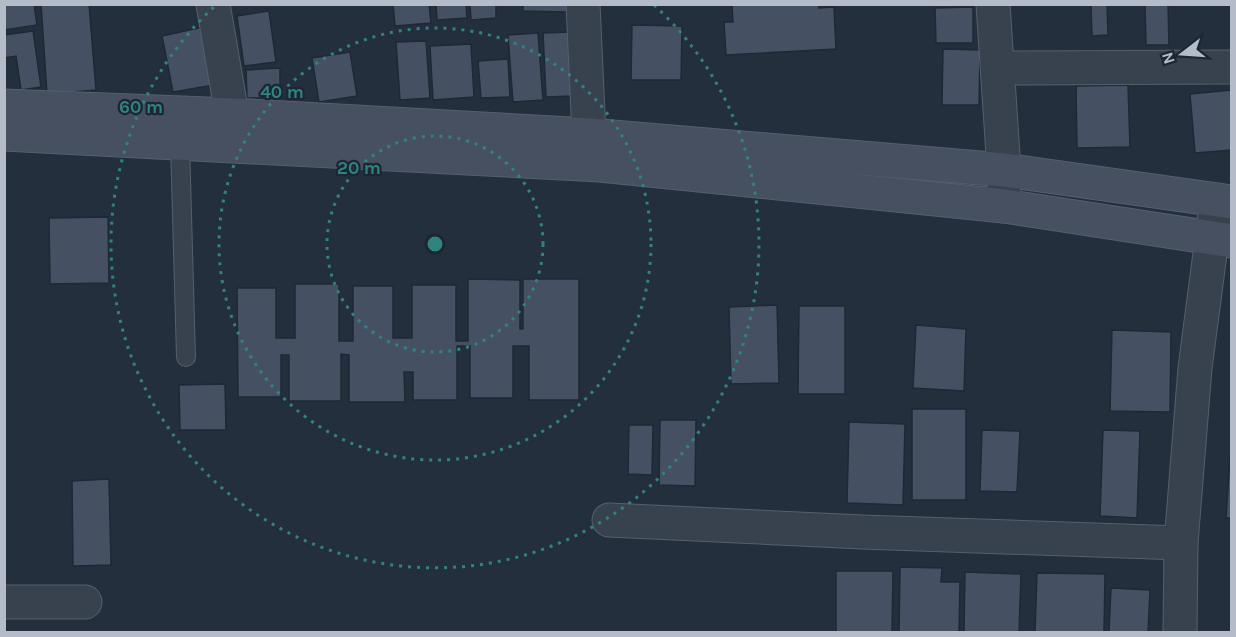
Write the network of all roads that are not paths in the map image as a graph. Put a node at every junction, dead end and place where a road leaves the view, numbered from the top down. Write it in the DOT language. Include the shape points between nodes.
graph roads {
  1 [pos="213,4"];
  2 [pos="583,4"];
  3 [pos="993,4"];
  4 [pos="1232,67"];
  5 [pos="998,69"];
  6 [pos="4,105"];
  7 [pos="235,130"];
  8 [pos="4,134"];
  9 [pos="589,135"];
  10 [pos="180,143"];
  11 [pos="1004,170"];
  12 [pos="1224,200"];
  13 [pos="1004,206"];
  14 [pos="1222,239"];
  15 [pos="186,357"];
  16 [pos="609,520"];
  17 [pos="1181,543"];
  18 [pos="4,602"];
  19 [pos="84,602"];
  20 [pos="1180,633"];
  1 -- 7 [label="street"];
  2 -- 9 [label="street"];
  3 -- 5 [label="street"];
  4 -- 5 [label="street"];
  5 -- 11 [label="street"];
  6 -- 7 [label="main road"];
  7 -- 9 [label="main road"];
  7 -- 10 [label="main road"];
  7 -- 13 [label="main road"];
  8 -- 10 [label="main road"];
  9 -- 11 [label="main road"];
  10 -- 15 [label="lane"];
  11 -- 12 [label="main road"];
  11 -- 13 [label="street"];
  12 -- 14 [label="street"];
  13 -- 14 [label="main road"];
  14 -- 17 [label="street" via="1195,368"];
  16 -- 17 [label="street"];
  17 -- 20 [label="street"];
  18 -- 19 [label="street"];
}
